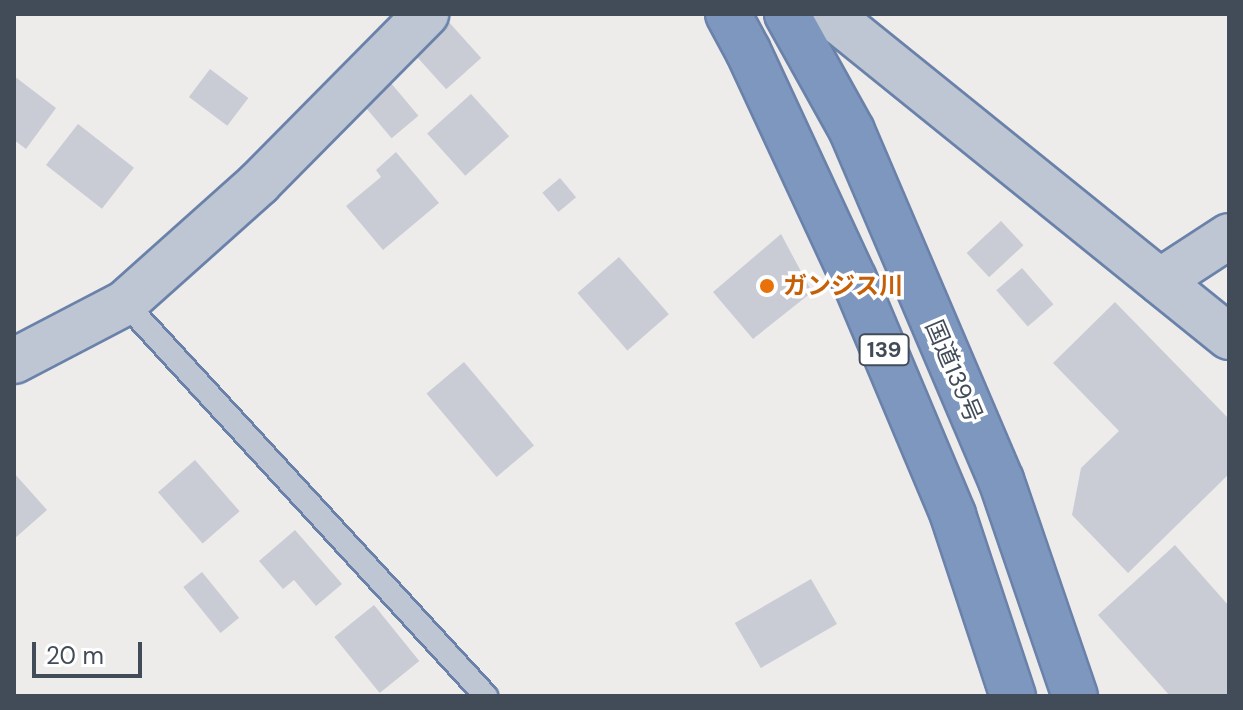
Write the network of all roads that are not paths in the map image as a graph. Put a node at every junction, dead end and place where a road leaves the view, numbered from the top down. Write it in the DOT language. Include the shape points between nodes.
graph roads {
  1 [pos="426,14"];
  2 [pos="728,14"];
  3 [pos="787,14"];
  4 [pos="823,14"];
  5 [pos="829,14"];
  6 [pos="852,131"];
  7 [pos="1229,236"];
  8 [pos="1160,281"];
  9 [pos="125,303"];
  10 [pos="1229,337"];
  11 [pos="14,361"];
  12 [pos="486,696"];
  13 [pos="1013,696"];
  14 [pos="1075,696"];
  1 -- 9 [label="street" via="259,183"];
  2 -- 13 [label="highway, 139" via="854,279 953,515"];
  3 -- 6 [label="highway, 国道139号 / 139"];
  4 -- 6 [label="highway"];
  5 -- 8 [label="street"];
  6 -- 14 [label="highway, 国道139号 / 139" via="1001,480"];
  7 -- 8 [label="street"];
  8 -- 10 [label="street"];
  9 -- 11 [label="street"];
  9 -- 12 [label="lane"];
}
